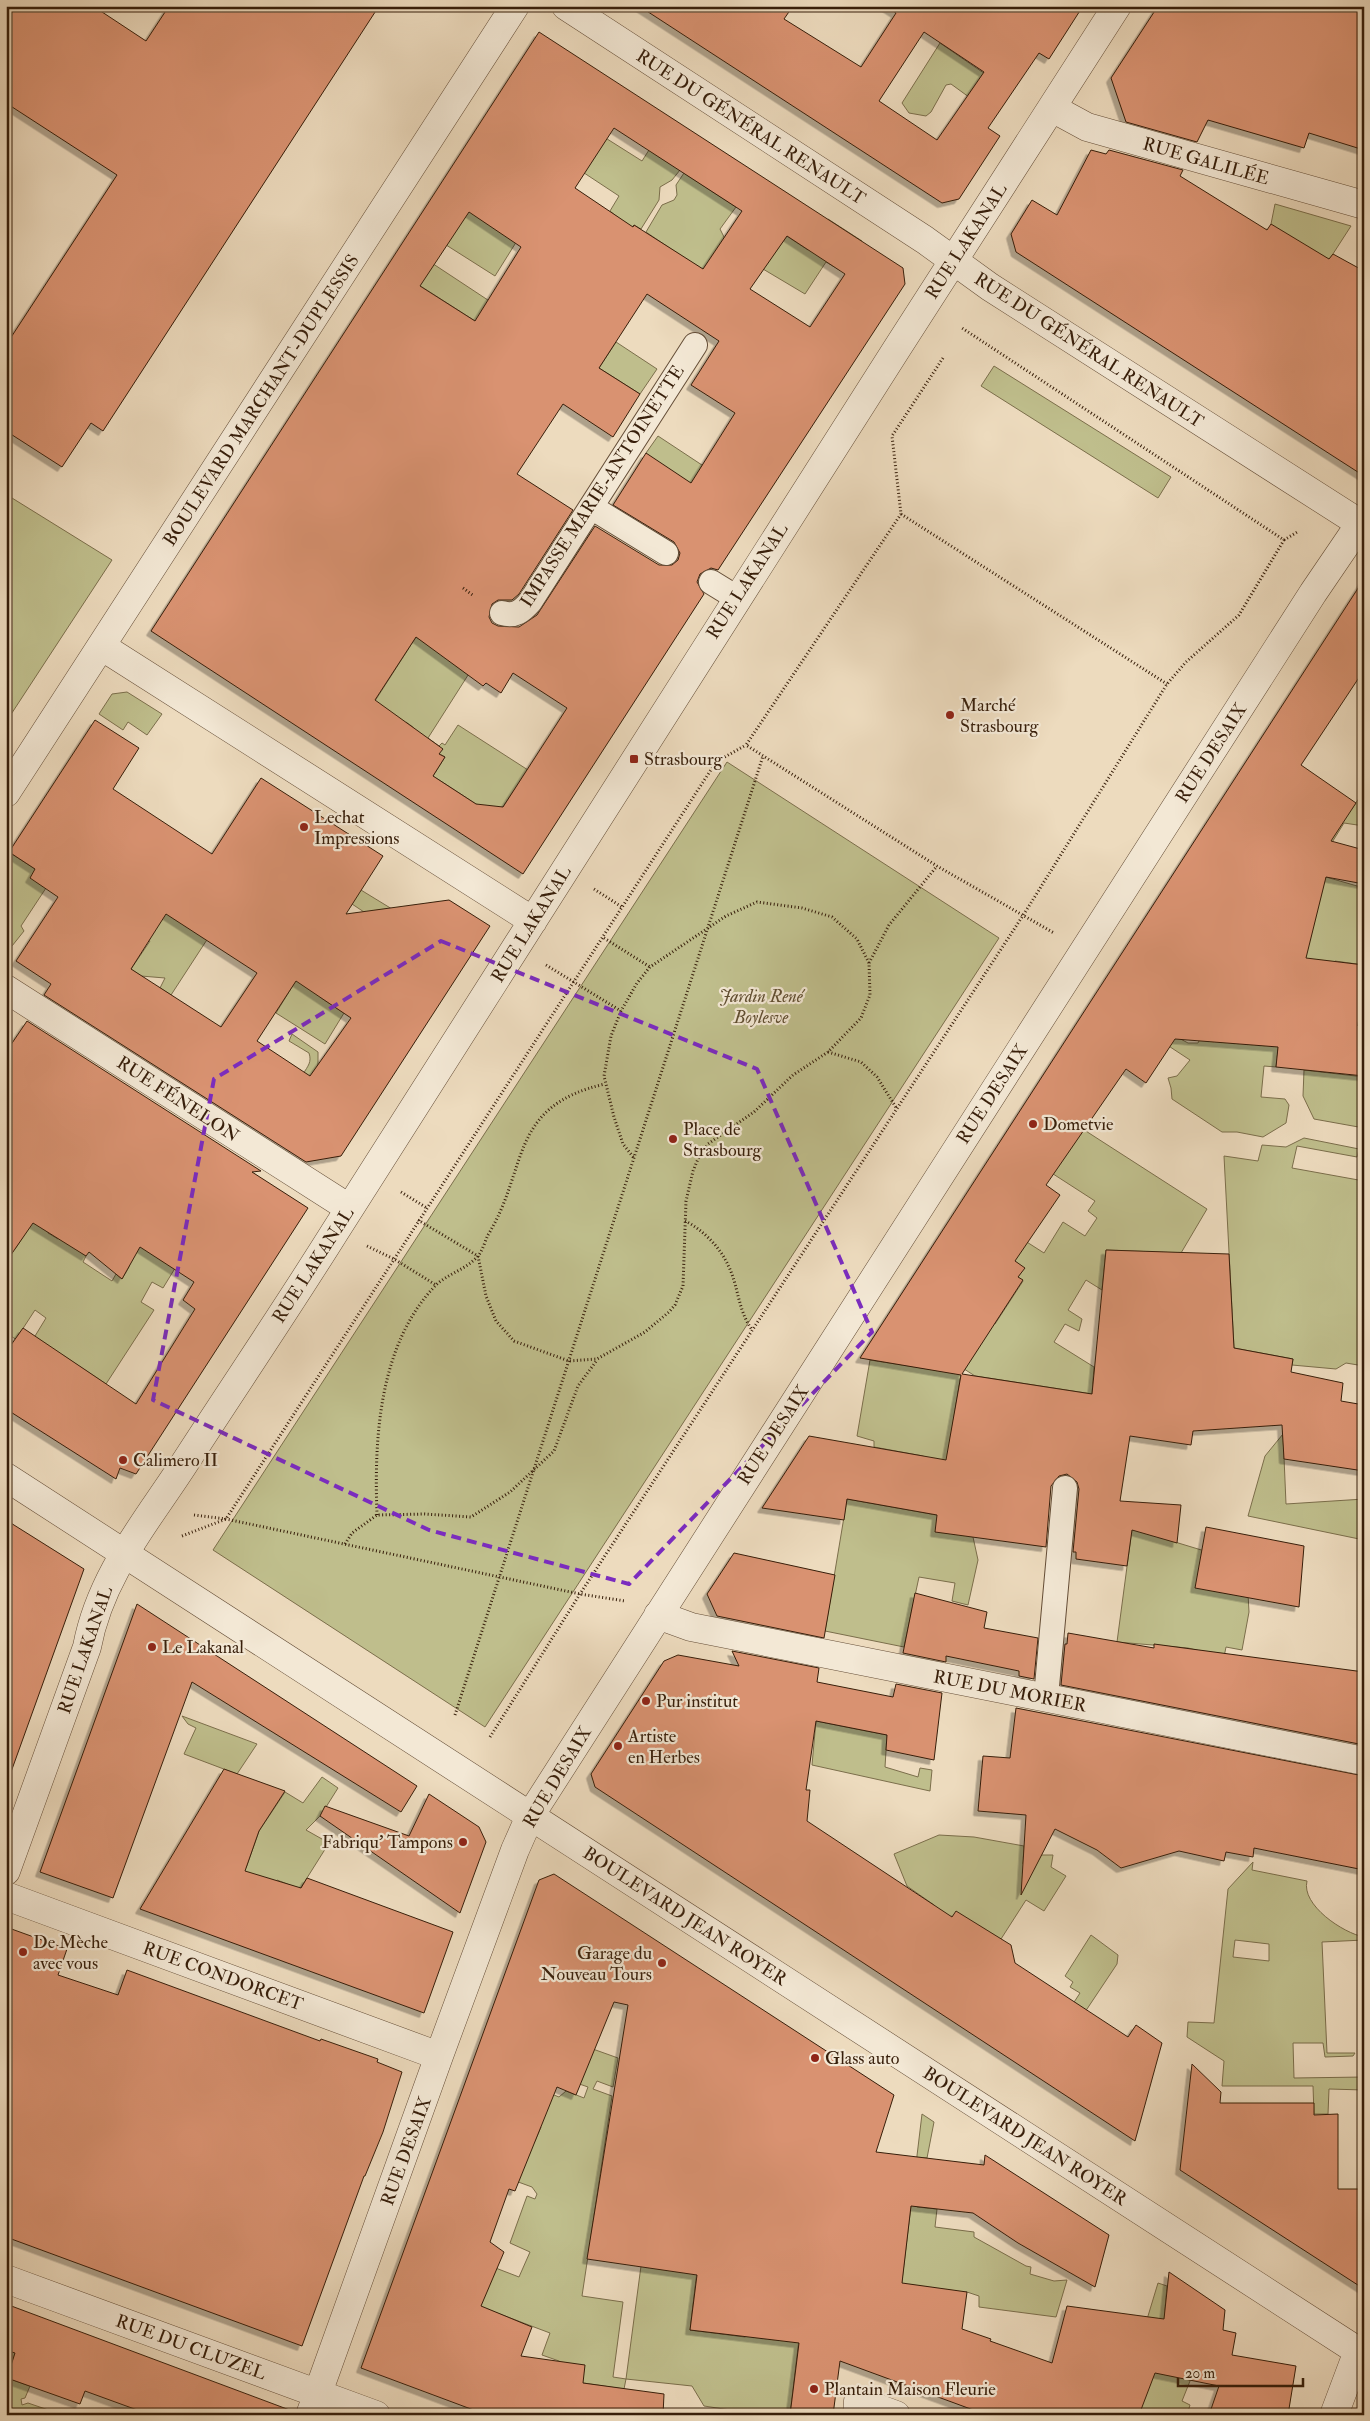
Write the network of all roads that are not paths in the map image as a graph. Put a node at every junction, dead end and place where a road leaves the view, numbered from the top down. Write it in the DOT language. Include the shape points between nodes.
graph roads {
  1 [pos="515,6"];
  2 [pos="566,6"];
  3 [pos="1117,6"];
  4 [pos="1052,108"];
  5 [pos="1364,204"];
  6 [pos="955,261"];
  7 [pos="695,345"];
  8 [pos="591,507"];
  9 [pos="1362,522"];
  10 [pos="666,554"];
  11 [pos="711,582"];
  12 [pos="737,598"];
  13 [pos="502,613"];
  14 [pos="101,646"];
  15 [pos="6,793"];
  16 [pos="533,921"];
  17 [pos="6,989"];
  18 [pos="349,1208"];
  19 [pos="6,1477"];
  20 [pos="1065,1488"];
  21 [pos="123,1553"];
  22 [pos="658,1615"];
  23 [pos="1046,1697"];
  24 [pos="1364,1761"];
  25 [pos="530,1816"];
  26 [pos="6,1871"];
  27 [pos="6,1896"];
  28 [pos="440,2056"];
  29 [pos="6,2279"];
  30 [pos="1361,2353"];
  31 [pos="314,2404"];
  32 [pos="376,2415"];
  33 [pos="857,2415"];
  34 [pos="896,2415"];
  35 [pos="1334,2415"];
  1 -- 14 [label="street, BOULEVARD MARCHANT-DUPLESSIS"];
  2 -- 6 [label="street, RUE DU GÉNÉRAL RENAULT"];
  3 -- 4 [label="street, RUE LAKANAL"];
  4 -- 5 [label="street, RUE GALILÉE" via="1086,127"];
  4 -- 6 [label="street, RUE LAKANAL"];
  6 -- 9 [label="street, RUE DU GÉNÉRAL RENAULT" via="990,287"];
  6 -- 12 [label="street, RUE LAKANAL"];
  7 -- 8 [label="lane, IMPASSE MARIE-ANTOINETTE"];
  8 -- 10 [label="lane"];
  8 -- 13 [label="lane, IMPASSE MARIE-ANTOINETTE" via="523,610 510,616"];
  9 -- 22 [label="street, RUE DESAIX"];
  11 -- 12 [label="lane"];
  12 -- 16 [label="street, RUE LAKANAL"];
  14 -- 15 [label="street, BOULEVARD MARCHANT-DUPLESSIS"];
  14 -- 16 [label="street"];
  16 -- 18 [label="street, RUE LAKANAL"];
  17 -- 18 [label="street, RUE FÉNELON"];
  18 -- 21 [label="street, RUE LAKANAL"];
  19 -- 21 [label="street, BOULEVARD JEAN ROYER"];
  20 -- 23 [label="lane"];
  21 -- 25 [label="street, BOULEVARD JEAN ROYER"];
  21 -- 26 [label="street, RUE LAKANAL" via="104,1588 87,1646"];
  22 -- 23 [label="street, RUE DU MORIER" via="691,1627"];
  22 -- 25 [label="street, RUE DESAIX"];
  23 -- 24 [label="street, RUE DU MORIER"];
  25 -- 28 [label="street, RUE DESAIX"];
  25 -- 30 [label="street, BOULEVARD JEAN ROYER"];
  27 -- 28 [label="street, RUE CONDORCET"];
  28 -- 31 [label="street, RUE DESAIX"];
  29 -- 31 [label="street, RUE DU CLUZEL"];
  30 -- 35 [label="street"];
  31 -- 32 [label="street, RUE DU CLUZEL"];
  33 -- 34 [label="street" via="858,2401"];
}
